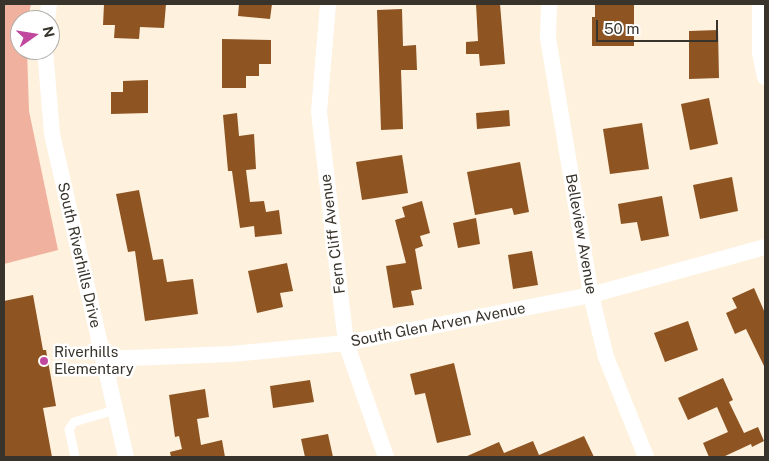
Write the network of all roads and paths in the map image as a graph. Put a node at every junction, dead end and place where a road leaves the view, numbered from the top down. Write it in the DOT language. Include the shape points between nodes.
graph roads {
  1 [pos="328,4"];
  2 [pos="549,4"];
  3 [pos="760,4"];
  4 [pos="46,60"];
  5 [pos="765,77"];
  6 [pos="765,247"];
  7 [pos="590,295"];
  8 [pos="346,342"];
  9 [pos="103,359"];
  10 [pos="115,410"];
  11 [pos="75,457"];
  12 [pos="126,457"];
  13 [pos="386,457"];
  14 [pos="646,457"];
  1 -- 8 [label="street, Fern Cliff Avenue" via="319,112"];
  2 -- 7 [label="street, Belleview Avenue" via="548,38"];
  3 -- 5 [label="street" via="760,53"];
  4 -- 9 [label="street, South Riverhills Drive" via="52,134"];
  6 -- 7 [label="street, South Glen Arven Avenue"];
  7 -- 8 [label="street, South Glen Arven Avenue"];
  7 -- 14 [label="street, Belleview Avenue" via="606,357"];
  8 -- 9 [label="street, South Glen Arven Avenue" via="232,354"];
  8 -- 13 [label="street, Fern Cliff Avenue"];
  9 -- 10 [label="street, South Riverhills Drive"];
  10 -- 11 [label="lane" via="74,422 69,429"];
  10 -- 12 [label="street, South Riverhills Drive"];
}
